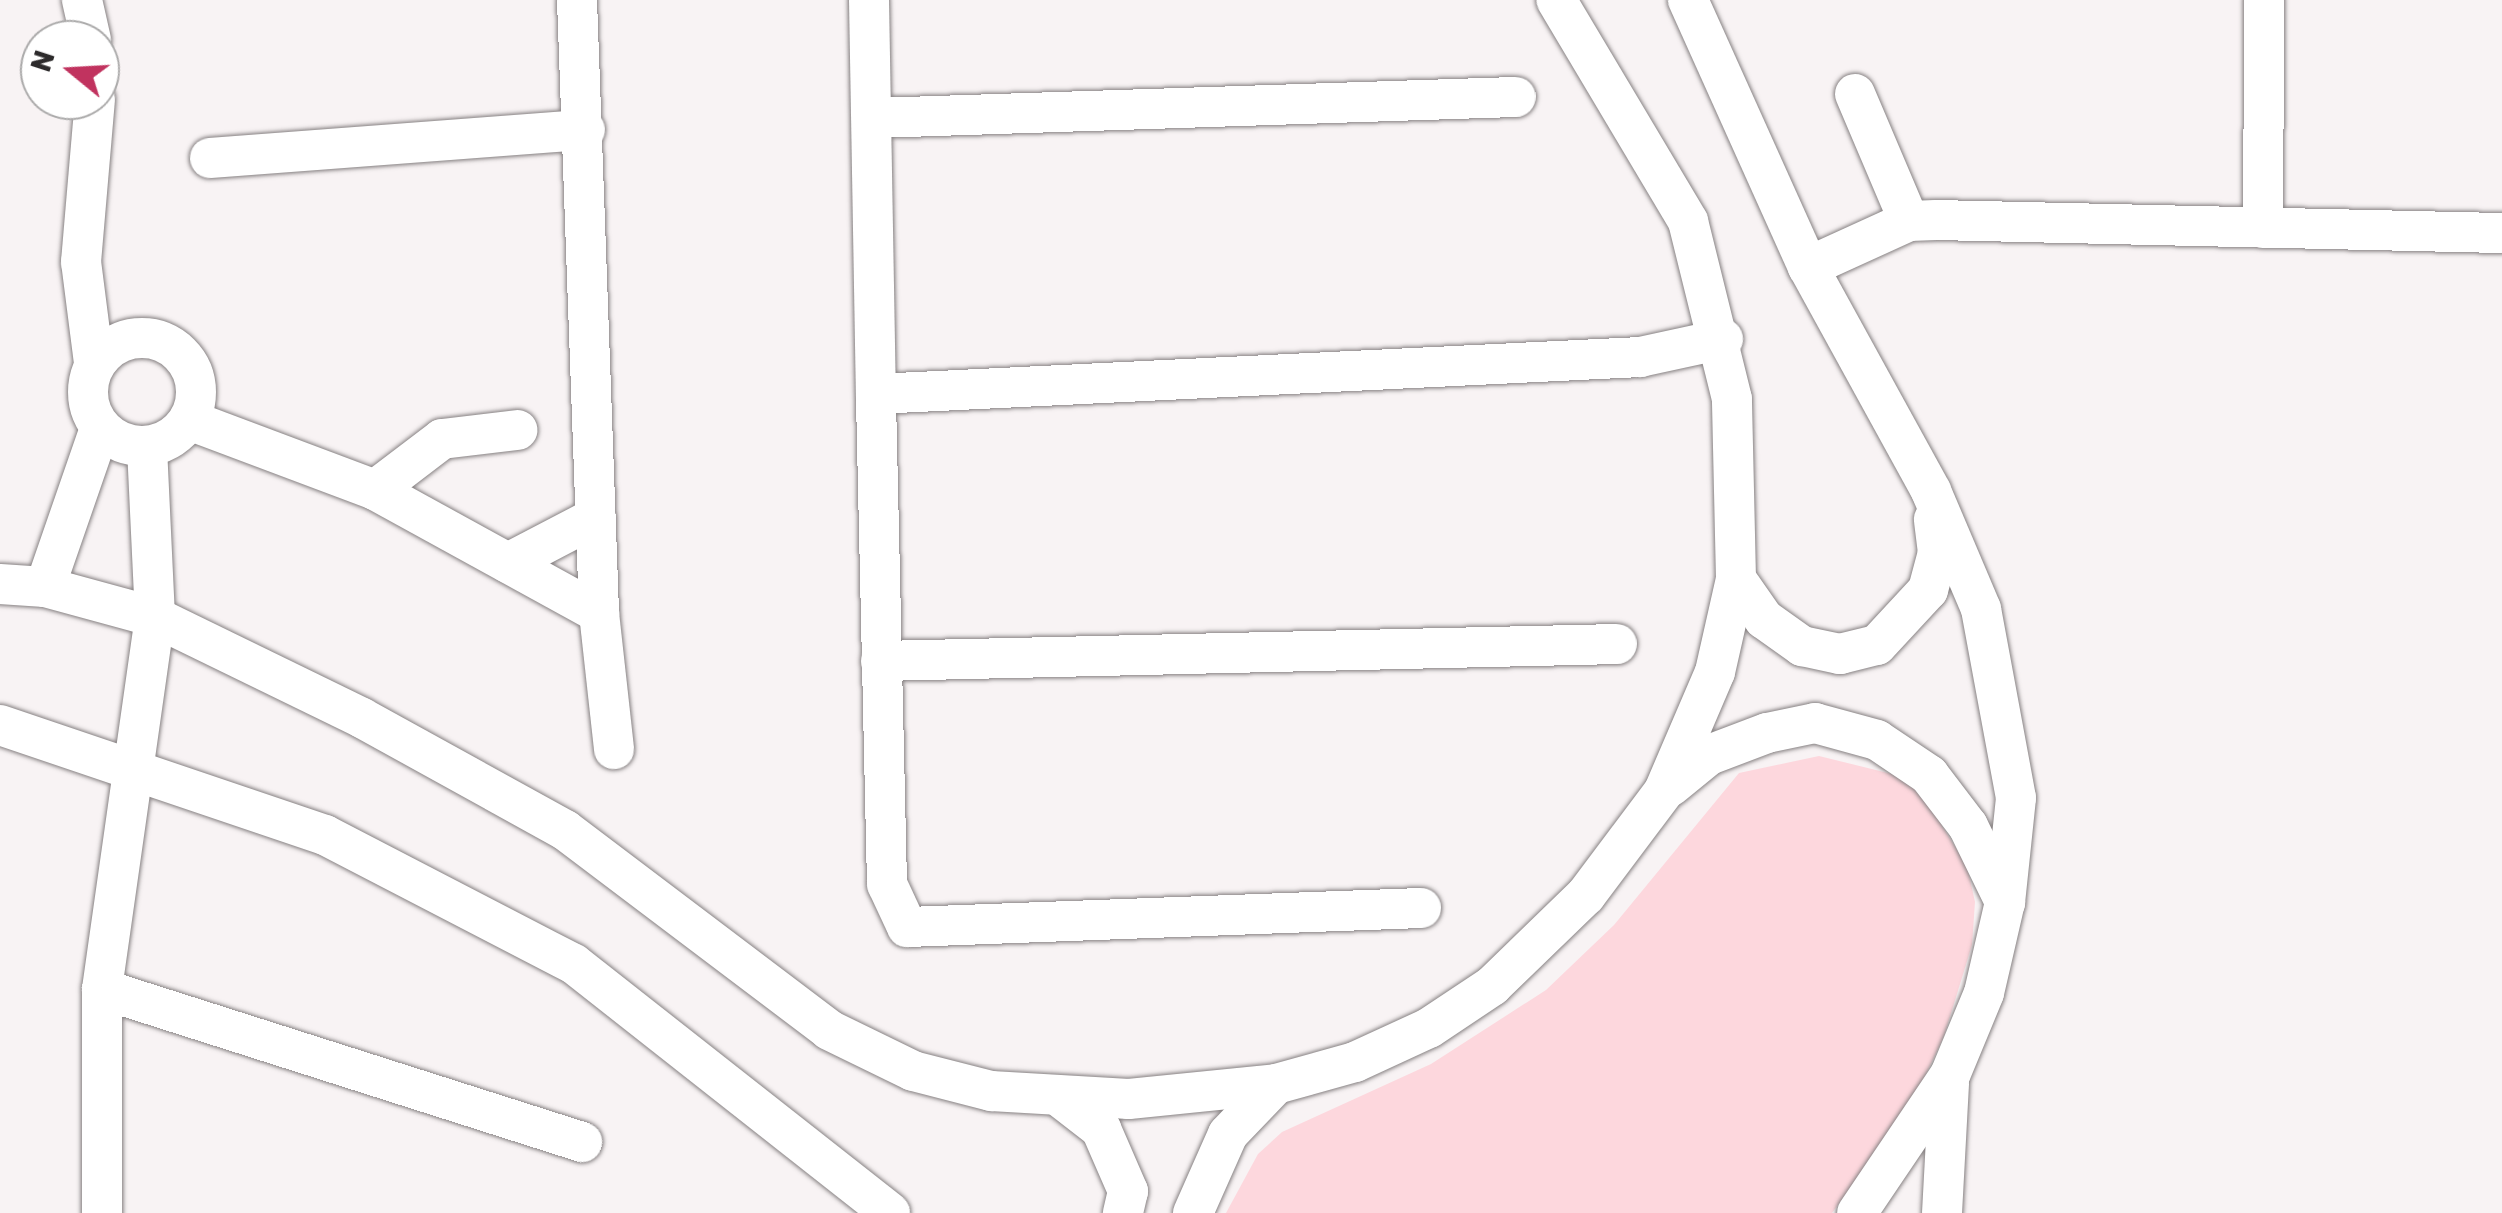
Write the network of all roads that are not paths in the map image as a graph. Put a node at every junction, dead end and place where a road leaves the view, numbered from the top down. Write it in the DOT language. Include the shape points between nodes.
graph roads {
  1 [pos="577,0"];
  2 [pos="869,0"];
  3 [pos="1556,0"];
  4 [pos="1688,0"];
  5 [pos="2264,0"];
  6 [pos="1855,94"];
  7 [pos="1516,97"];
  8 [pos="874,118"];
  9 [pos="92,120"];
  10 [pos="585,130"];
  11 [pos="210,158"];
  12 [pos="1910,222"];
  13 [pos="2263,228"];
  14 [pos="2502,232"];
  15 [pos="1808,267"];
  16 [pos="1722,339"];
  17 [pos="94,363"];
  18 [pos="876,394"];
  19 [pos="189,420"];
  20 [pos="100,428"];
  21 [pos="516,430"];
  22 [pos="147,447"];
  23 [pos="375,490"];
  24 [pos="1931,491"];
  25 [pos="596,517"];
  26 [pos="508,563"];
  27 [pos="1736,578"];
  28 [pos="0,584"];
  29 [pos="46,587"];
  30 [pos="599,613"];
  31 [pos="156,617"];
  32 [pos="1617,644"];
  33 [pos="882,661"];
  34 [pos="0,725"];
  35 [pos="614,749"];
  36 [pos="137,767"];
  37 [pos="1664,791"];
  38 [pos="2005,902"];
  39 [pos="1421,908"];
  40 [pos="102,989"];
  41 [pos="1950,1075"];
  42 [pos="1276,1084"];
  43 [pos="1061,1098"];
  44 [pos="582,1142"];
  45 [pos="102,1213"];
  46 [pos="890,1213"];
  47 [pos="1122,1213"];
  48 [pos="1193,1213"];
  49 [pos="1857,1213"];
  50 [pos="1942,1213"];
  1 -- 10 [label="street"];
  2 -- 8 [label="street"];
  3 -- 16 [label="street" via="1688,221"];
  4 -- 15 [label="street"];
  5 -- 13 [label="street"];
  6 -- 12 [label="street"];
  7 -- 8 [label="street"];
  8 -- 18 [label="street"];
  9 -- 17 [label="street" via="80,262"];
  10 -- 11 [label="street"];
  10 -- 25 [label="street"];
  12 -- 13 [label="street"];
  12 -- 15 [label="street"];
  13 -- 14 [label="street"];
  15 -- 24 [label="street"];
  16 -- 18 [label="street" via="1640,358"];
  16 -- 27 [label="street" via="1732,399"];
  17 -- 19 [label="street" via="120,340 137,338 154,337 184,355 197,387"];
  17 -- 20 [label="street" via="86,396"];
  18 -- 33 [label="street"];
  19 -- 22 [label="street"];
  19 -- 23 [label="street"];
  20 -- 22 [label="street" via="121,443"];
  20 -- 29 [label="street"];
  21 -- 23 [label="street" via="442,440"];
  22 -- 31 [label="street"];
  23 -- 26 [label="street"];
  24 -- 27 [label="street" via="1938,553 1928,590 1877,645 1840,654 1802,646 1764,619"];
  24 -- 38 [label="street" via="1981,610 2002,710 2016,798"];
  25 -- 26 [label="street"];
  25 -- 30 [label="street"];
  26 -- 30 [label="street"];
  27 -- 37 [label="street" via="1716,672"];
  28 -- 29 [label="street"];
  29 -- 31 [label="street"];
  30 -- 35 [label="street"];
  31 -- 36 [label="street"];
  31 -- 43 [label="street" via="565,830 828,1030 913,1070"];
  32 -- 33 [label="street"];
  33 -- 39 [label="street" via="887,884 907,927"];
  34 -- 36 [label="street"];
  36 -- 40 [label="street"];
  36 -- 46 [label="street" via="325,835 574,964"];
  37 -- 38 [label="street" via="1709,754 1767,734 1815,723 1877,740 1929,775 1968,826"];
  37 -- 42 [label="street" via="1586,895 1492,986 1429,1028 1355,1062"];
  38 -- 41 [label="street" via="1984,992"];
  40 -- 44 [label="street"];
  40 -- 45 [label="street"];
  41 -- 49 [label="street"];
  41 -- 50 [label="street"];
  42 -- 43 [label="street"];
  42 -- 48 [label="street" via="1228,1134"];
  43 -- 47 [label="street" via="1101,1129 1128,1192"];
}
